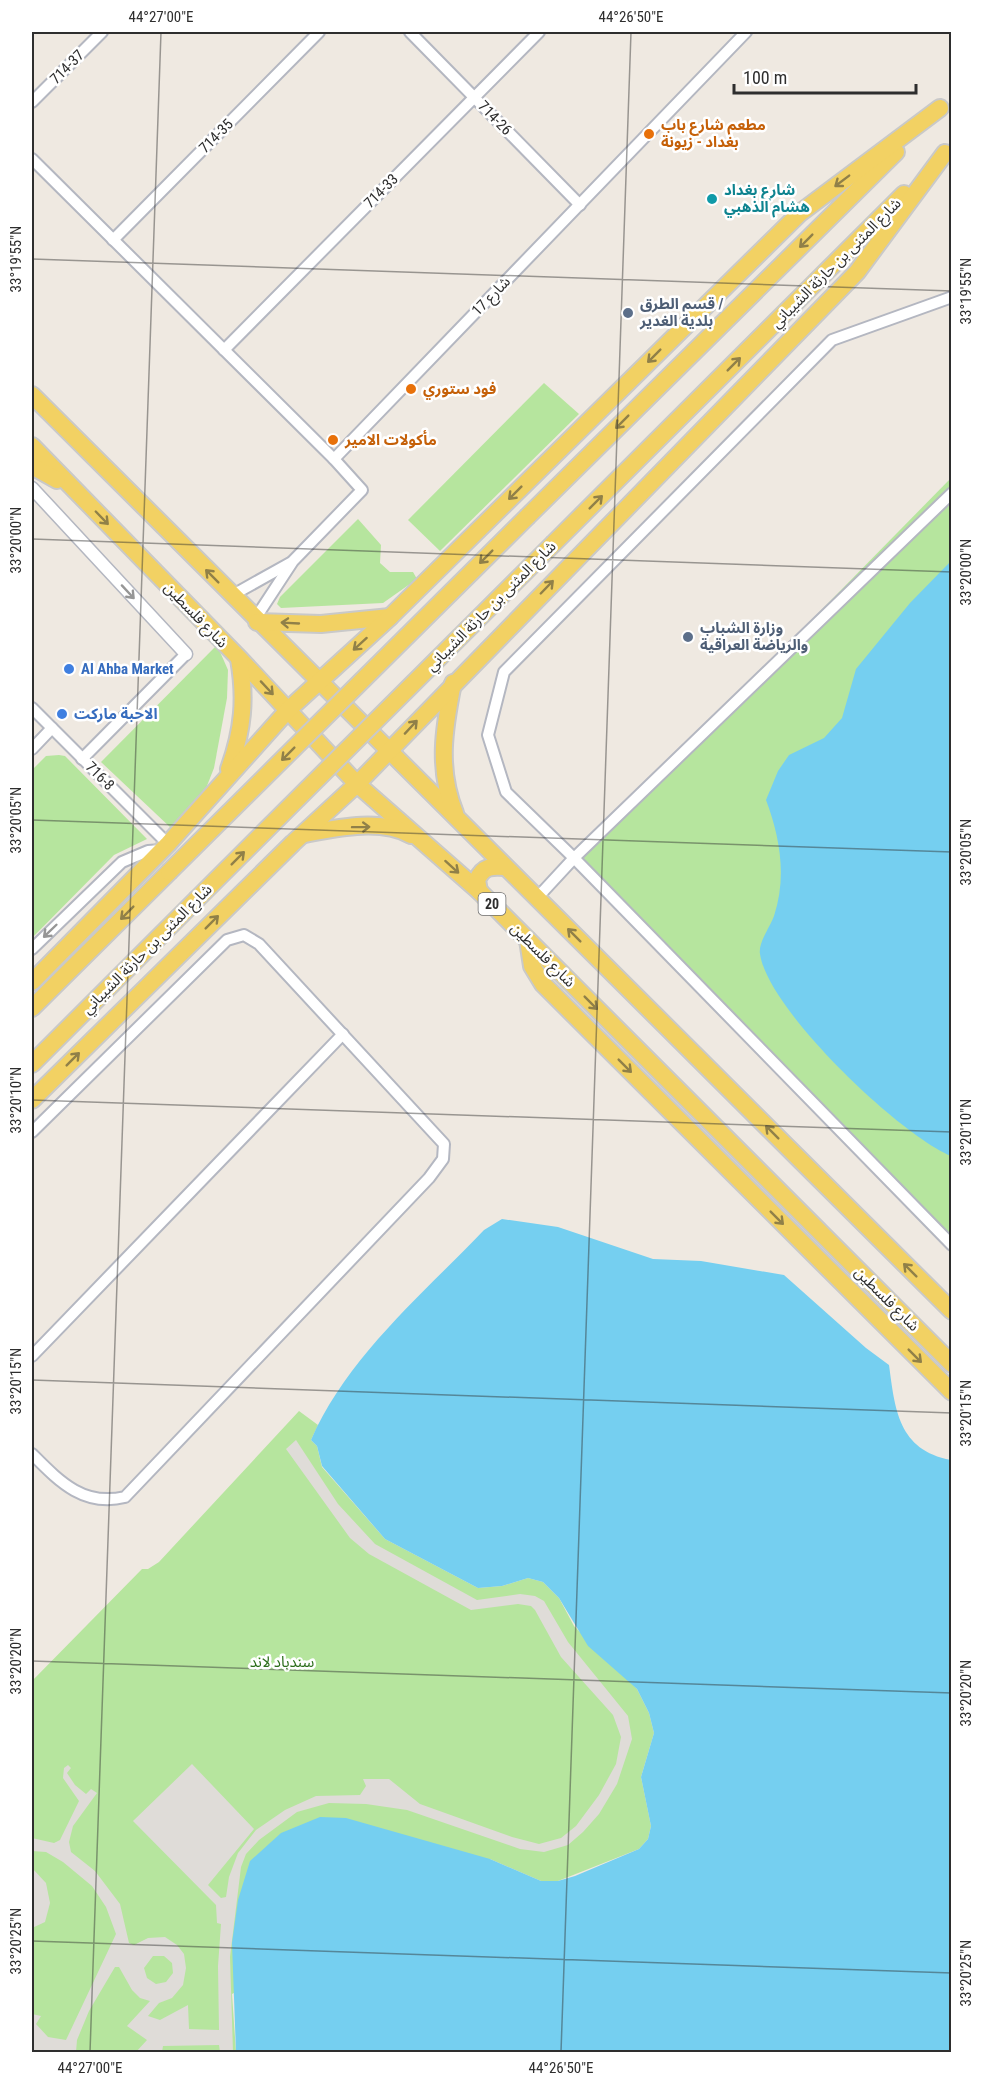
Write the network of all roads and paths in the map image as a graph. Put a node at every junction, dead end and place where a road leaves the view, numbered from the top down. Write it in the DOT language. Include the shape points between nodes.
graph roads {
  1 [pos="102,32"];
  2 [pos="319,32"];
  3 [pos="410,32"];
  4 [pos="539,32"];
  5 [pos="746,32"];
  6 [pos="474,97"];
  7 [pos="32,102"];
  8 [pos="946,102"];
  9 [pos="948,150"];
  10 [pos="32,159"];
  11 [pos="580,205"];
  12 [pos="113,240"];
  13 [pos="951,297"];
  14 [pos="224,350"];
  15 [pos="32,395"];
  16 [pos="32,446"];
  17 [pos="334,459"];
  18 [pos="32,466"];
  19 [pos="32,488"];
  20 [pos="76,491"];
  21 [pos="951,493"];
  22 [pos="293,561"];
  23 [pos="231,596"];
  24 [pos="390,617"];
  25 [pos="256,620"];
  26 [pos="186,654"];
  27 [pos="239,658"];
  28 [pos="318,681"];
  29 [pos="453,682"];
  30 [pos="32,708"];
  31 [pos="288,710"];
  32 [pos="52,728"];
  33 [pos="32,749"];
  34 [pos="389,752"];
  35 [pos="82,759"];
  36 [pos="227,776"];
  37 [pos="357,784"];
  38 [pos="458,819"];
  39 [pos="303,834"];
  40 [pos="428,845"];
  41 [pos="165,847"];
  42 [pos="574,858"];
  43 [pos="506,867"];
  44 [pos="479,891"];
  45 [pos="537,898"];
  46 [pos="528,940"];
  47 [pos="32,949"];
  48 [pos="32,982"];
  49 [pos="32,1008"];
  50 [pos="343,1034"];
  51 [pos="32,1064"];
  52 [pos="32,1100"];
  53 [pos="32,1132"];
  54 [pos="747,1188"];
  55 [pos="787,1199"];
  56 [pos="951,1245"];
  57 [pos="951,1311"];
  58 [pos="32,1356"];
  59 [pos="951,1364"];
  60 [pos="951,1392"];
  61 [pos="32,1454"];
  1 -- 7 [label="street, 714-37"];
  2 -- 12 [label="street, 714-35"];
  3 -- 6 [label="street, 714-26"];
  4 -- 6 [label="street, 714-33"];
  5 -- 11 [label="street, شارع 17"];
  6 -- 11 [label="street, 714-26"];
  6 -- 14 [label="street, 714-33"];
  8 -- 24 [label="main road, one-way" via="800,213"];
  8 -- 49 [label="main road, one-way, bridge"];
  29 -- 9 [label="main road, one-way" via="857,272"];
  51 -- 9 [label="main road, شارع المثنى بن حارثة الشيباني, one-way, bridge"];
  10 -- 12 [label="street"];
  11 -- 17 [label="street, شارع 17"];
  12 -- 14 [label="street"];
  13 -- 42 [label="street" via="832,340 504,672 488,735 506,792"];
  14 -- 17 [label="street"];
  23 -- 15 [label="main road, 20, one-way"];
  16 -- 20 [label="main road, شارع فلسطين / 20"];
  17 -- 22 [label="street" via="362,490"];
  18 -- 20 [label="main road"];
  19 -- 26 [label="street, one-way"];
  20 -- 27 [label="main road, شارع فلسطين / 20, one-way"];
  21 -- 42 [label="street"];
  22 -- 23 [label="street"];
  22 -- 25 [label="street"];
  23 -- 25 [label="main road, 20"];
  24 -- 25 [label="main road, one-way" via="321,624"];
  24 -- 28 [label="main road, one-way"];
  25 -- 28 [label="main road, 20"];
  26 -- 35 [label="street"];
  27 -- 31 [label="main road, شارع فلسطين / 20, one-way"];
  27 -- 36 [label="main road" via="245,704 240,741"];
  28 -- 31 [label="main road"];
  28 -- 34 [label="main road, 20"];
  34 -- 29 [label="main road, one-way"];
  29 -- 38 [label="main road" via="442,751 444,776"];
  30 -- 32 [label="street, 716-8"];
  31 -- 36 [label="main road"];
  31 -- 37 [label="main road, شارع فلسطين / 20"];
  32 -- 33 [label="street"];
  32 -- 35 [label="street, 716-8"];
  34 -- 37 [label="main road"];
  34 -- 38 [label="main road, 20"];
  35 -- 41 [label="street, 716-8"];
  36 -- 41 [label="main road"];
  37 -- 39 [label="main road"];
  37 -- 40 [label="main road, شارع فلسطين / 20"];
  38 -- 43 [label="main road, 20"];
  39 -- 40 [label="main road, one-way" via="344,828 387,828 407,833"];
  52 -- 39 [label="main road, one-way"];
  40 -- 44 [label="main road, شارع فلسطين / 20, one-way"];
  41 -- 47 [label="street, one-way" via="122,862"];
  41 -- 48 [label="main road"];
  42 -- 45 [label="street"];
  42 -- 56 [label="street"];
  43 -- 44 [label="main road" via="484,869 477,880"];
  43 -- 45 [label="main road, 20"];
  44 -- 46 [label="main road, شارع فلسطين / 20"];
  57 -- 45 [label="main road, 20, one-way"];
  46 -- 54 [label="main road, one-way" via="532,966 543,984"];
  46 -- 55 [label="main road, شارع فلسطين / 20, one-way"];
  50 -- 53 [label="street" via="259,944 244,935 227,940"];
  50 -- 58 [label="street"];
  50 -- 61 [label="street" via="444,1144 443,1159 429,1178 125,1497 102,1500 77,1493 63,1486"];
  54 -- 55 [label="main road"];
  54 -- 60 [label="main road, one-way"];
  55 -- 59 [label="main road, شارع فلسطين / 20"];
}
